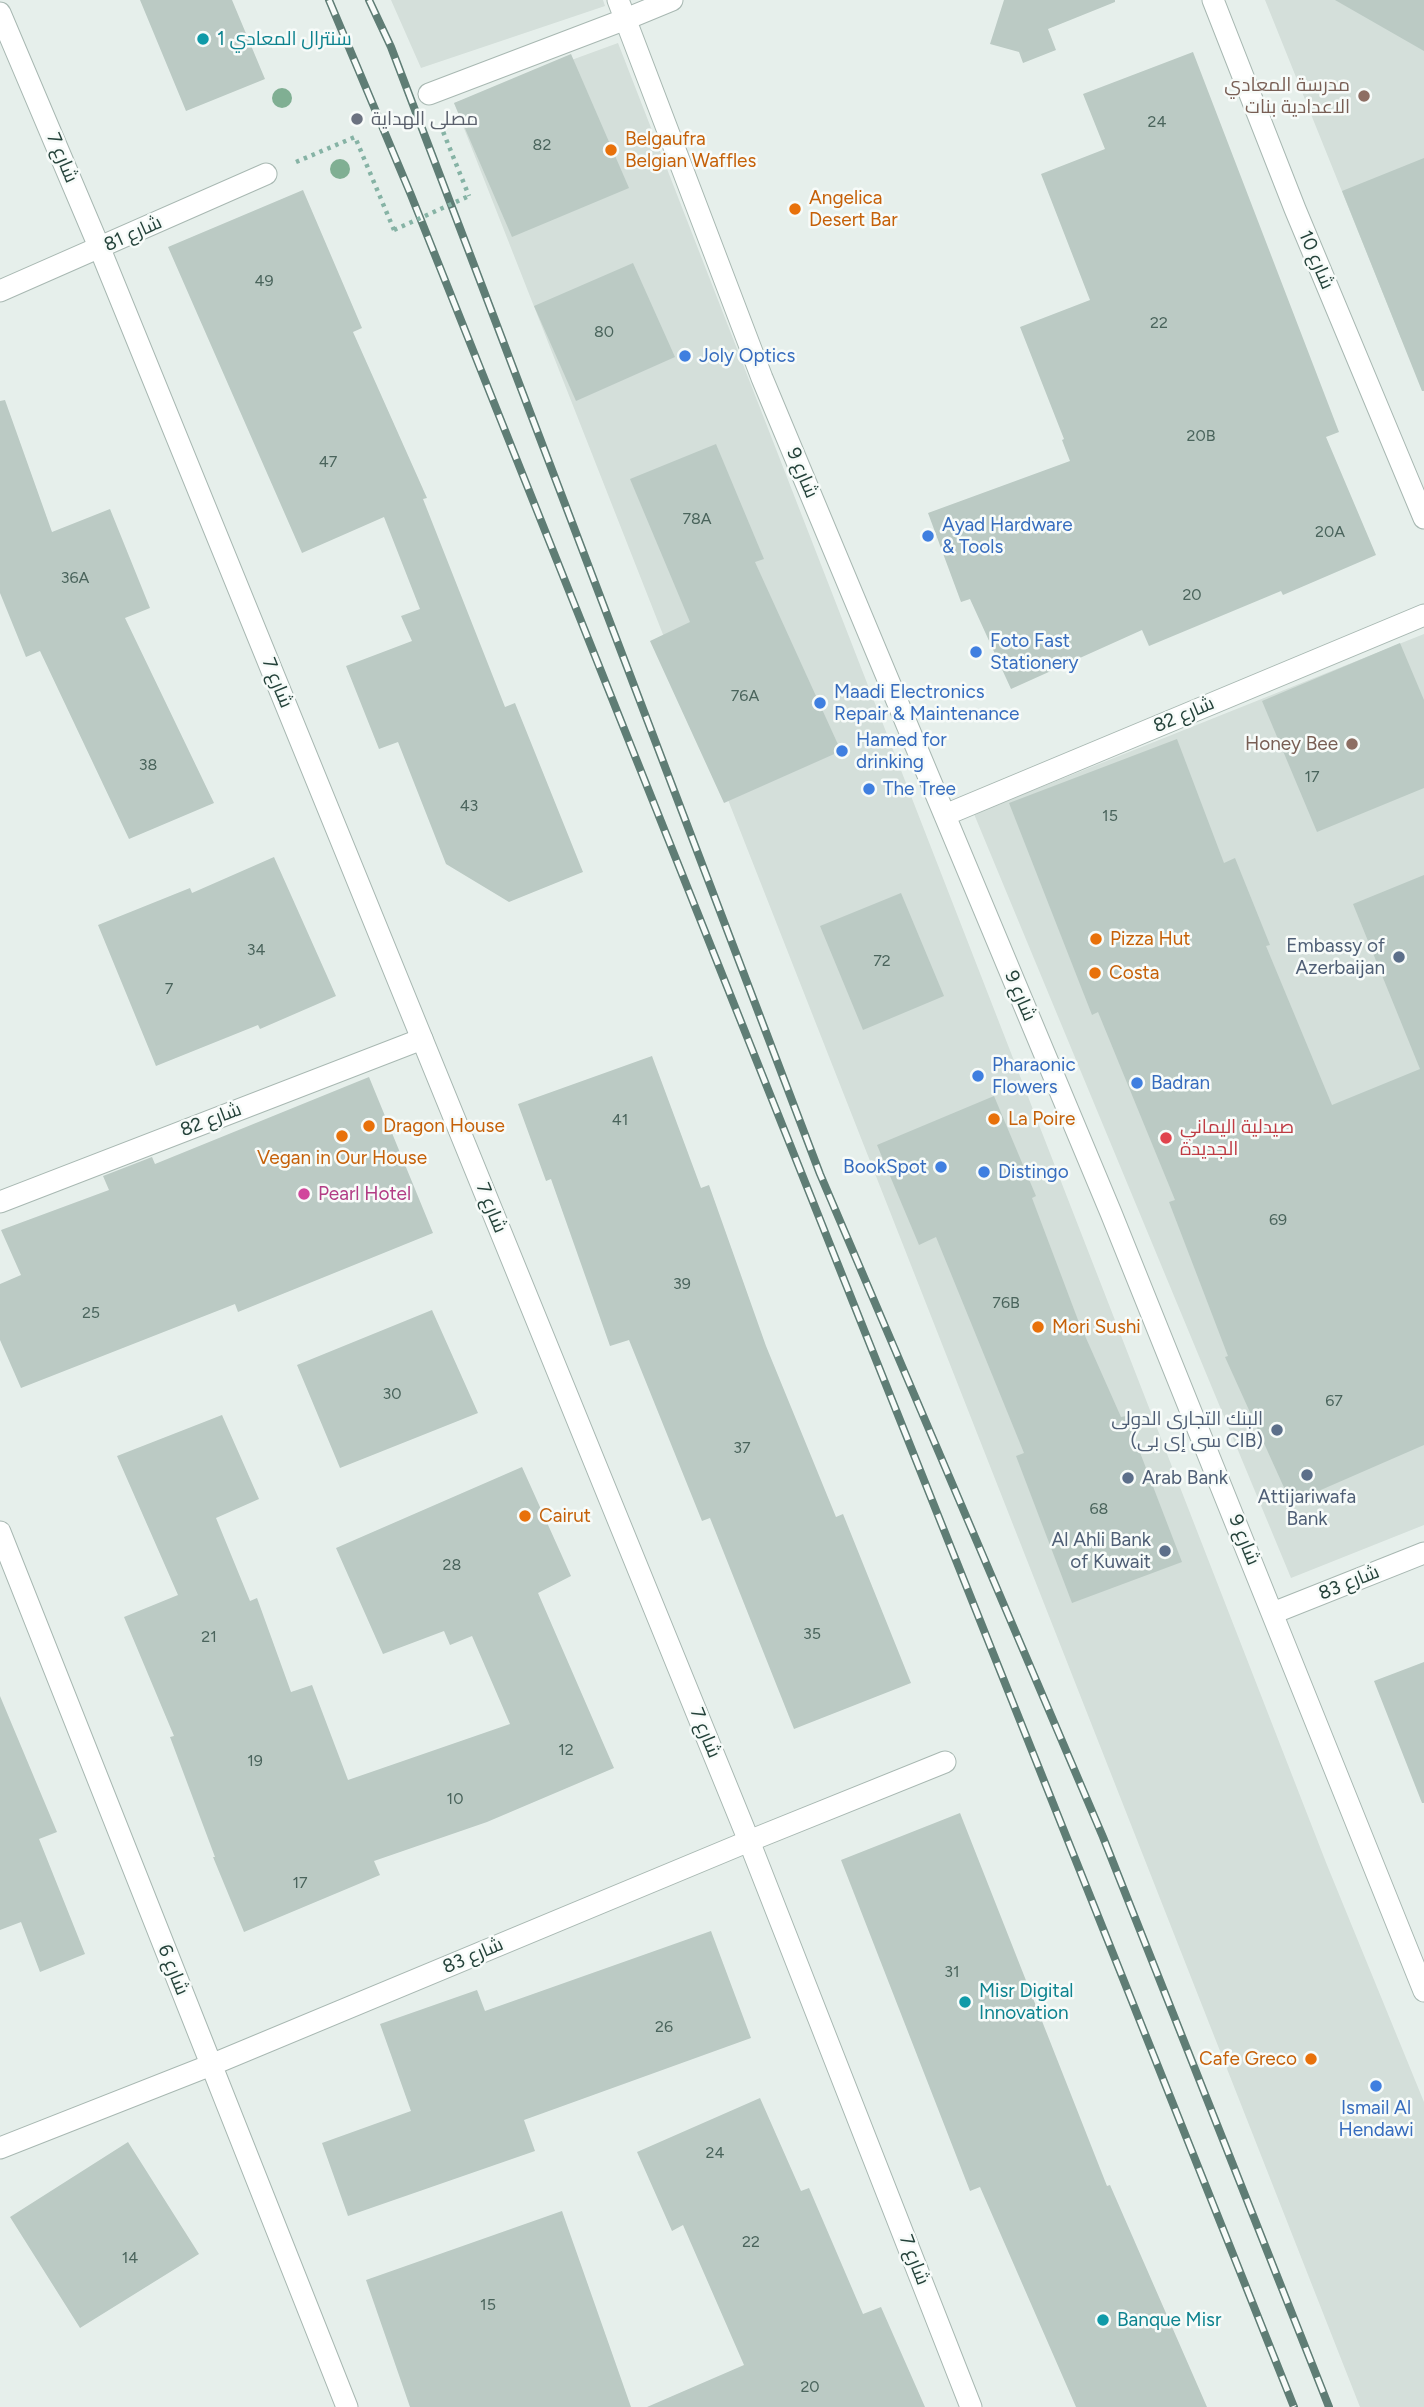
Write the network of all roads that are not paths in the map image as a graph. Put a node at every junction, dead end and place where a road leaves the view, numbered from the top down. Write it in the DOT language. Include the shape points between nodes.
graph roads {
  1 [pos="672,0"];
  2 [pos="1213,0"];
  3 [pos="622,9"];
  4 [pos="0,13"];
  5 [pos="429,94"];
  6 [pos="266,174"];
  7 [pos="100,248"];
  8 [pos="0,291"];
  9 [pos="1424,518"];
  10 [pos="1424,615"];
  11 [pos="945,815"];
  12 [pos="422,1039"];
  13 [pos="0,1202"];
  14 [pos="0,1532"];
  15 [pos="1424,1553"];
  16 [pos="1273,1613"];
  17 [pos="945,1762"];
  18 [pos="749,1840"];
  19 [pos="1424,1991"];
  20 [pos="211,2065"];
  21 [pos="0,2148"];
  22 [pos="347,2407"];
  23 [pos="971,2407"];
  1 -- 3 [label="street"];
  2 -- 9 [label="street, شارع 10"];
  3 -- 5 [label="street"];
  3 -- 11 [label="street, شارع 9" via="762,378"];
  4 -- 7 [label="street, شارع 7"];
  6 -- 7 [label="street, شارع 81"];
  7 -- 8 [label="street, شارع 81"];
  7 -- 12 [label="street, شارع 7"];
  10 -- 11 [label="street, شارع 82"];
  11 -- 16 [label="street, شارع 9"];
  12 -- 13 [label="street, شارع 82"];
  12 -- 18 [label="street, شارع 7"];
  14 -- 20 [label="street, شارع 6"];
  15 -- 16 [label="street, شارع 83"];
  16 -- 19 [label="street, شارع 9"];
  17 -- 18 [label="street, شارع 83"];
  18 -- 20 [label="street, شارع 83"];
  18 -- 23 [label="street, شارع 7"];
  20 -- 21 [label="street, شارع 83"];
  20 -- 22 [label="street, شارع 6"];
}
